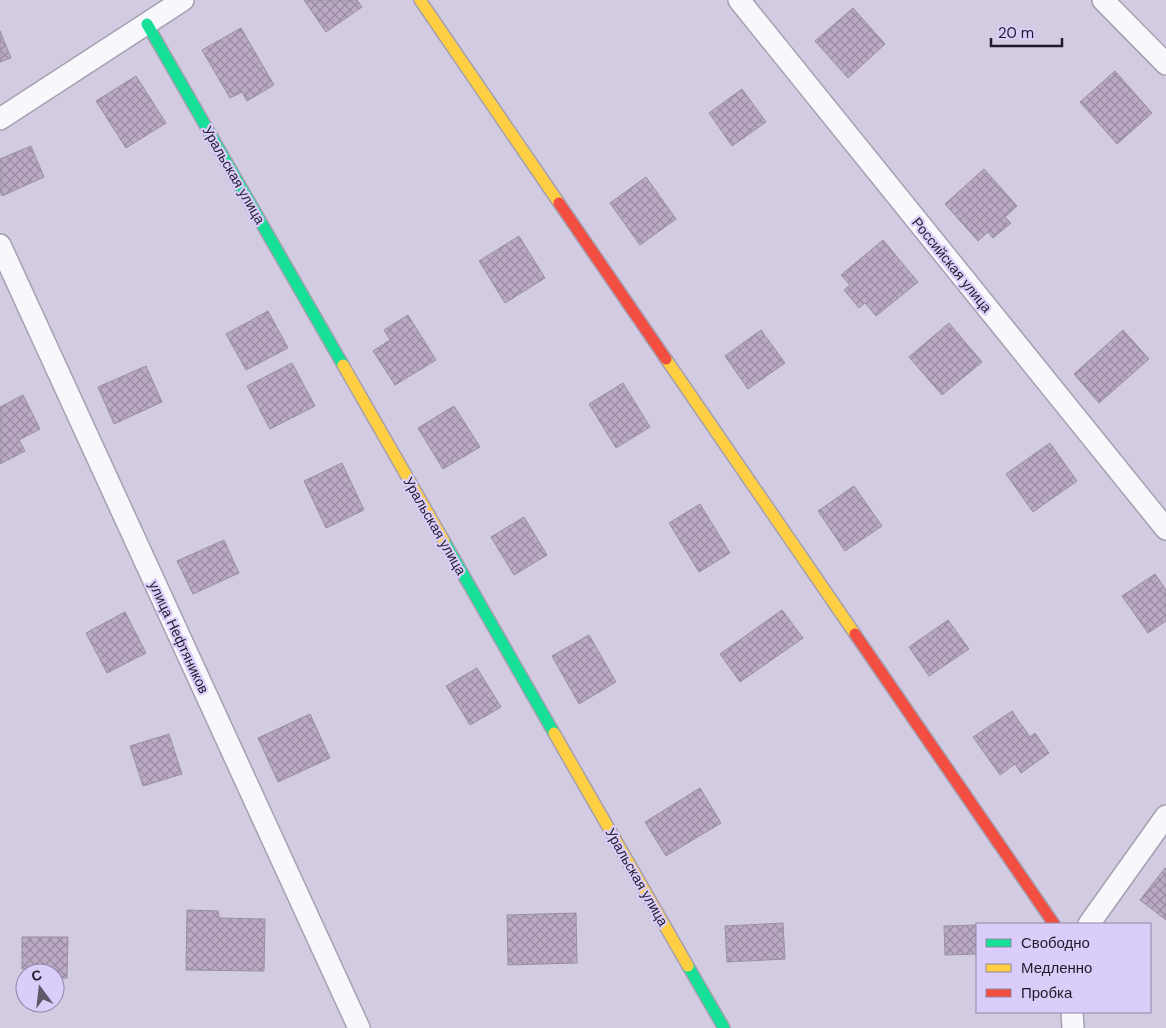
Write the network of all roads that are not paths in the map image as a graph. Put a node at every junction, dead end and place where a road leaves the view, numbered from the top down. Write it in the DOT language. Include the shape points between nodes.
graph roads {
  1 [pos="183,0"];
  2 [pos="420,0"];
  3 [pos="739,0"];
  4 [pos="1103,0"];
  5 [pos="147,24"];
  6 [pos="1166,64"];
  7 [pos="0,119"];
  8 [pos="0,246"];
  9 [pos="1166,529"];
  10 [pos="1166,816"];
  11 [pos="1053,923"];
  12 [pos="1090,923"];
  13 [pos="1072,1013"];
  14 [pos="359,1028"];
  15 [pos="724,1028"];
  16 [pos="1073,1028"];
  1 -- 5 [label="street"];
  2 -- 11 [label="street"];
  3 -- 9 [label="street, Российская улица"];
  4 -- 6 [label="street"];
  5 -- 7 [label="street"];
  5 -- 15 [label="street, Уральская улица"];
  8 -- 14 [label="street, улица Нефтяников"];
  10 -- 12 [label="street"];
  13 -- 16 [label="street"];
}
